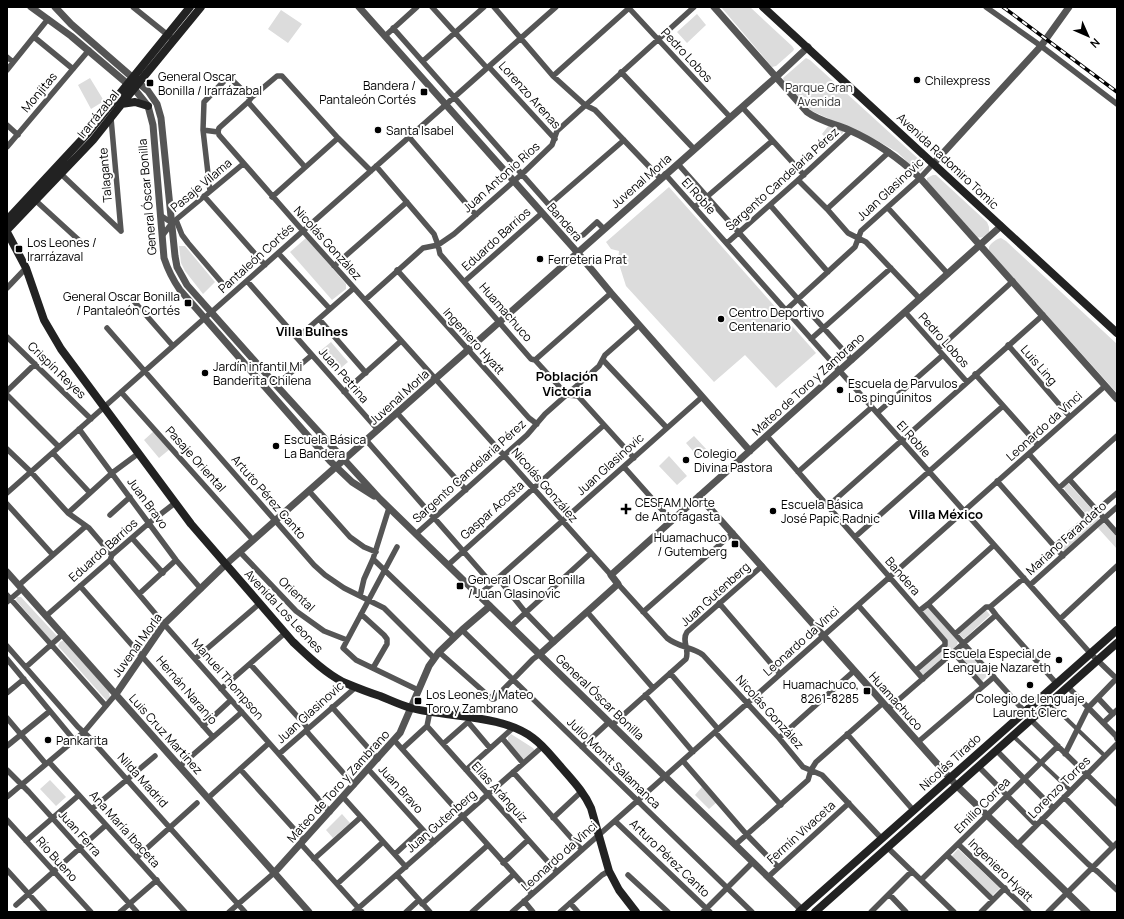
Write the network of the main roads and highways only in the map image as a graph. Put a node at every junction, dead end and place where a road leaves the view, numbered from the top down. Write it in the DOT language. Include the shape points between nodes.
graph roads {
  1 [pos="190,7"];
  2 [pos="201,7"];
  3 [pos="767,8"];
  4 [pos="171,37"];
  5 [pos="133,83"];
  6 [pos="121,104"];
  7 [pos="148,106"];
  8 [pos="11,212"];
  9 [pos="7,220"];
  10 [pos="7,231"];
  11 [pos="7,246"];
  12 [pos="16,247"];
  13 [pos="1117,332"];
  14 [pos="1117,630"];
  15 [pos="1117,643"];
  16 [pos="801,911"];
  17 [pos="636,912"];
  18 [pos="815,912"];
  1 -- 4 [label="main road, Irarrázabal"];
  2 -- 4 [label="main road, Irarrázabal"];
  3 -- 13 [label="main road, Avenida Radomiro Tomic"];
  4 -- 5 [label="main road, Irarrázabal"];
  5 -- 6 [label="main road, Irarrázabal"];
  5 -- 8 [label="main road, Irarrázabal"];
  6 -- 7 [label="main road" via="135,102"];
  6 -- 10 [label="main road, Irarrázabal" via="84,150"];
  8 -- 9 [label="main road, Irarrázabal"];
  10 -- 12 [label="main road, Avenida Los Leones"];
  11 -- 12 [label="main road"];
  12 -- 17 [label="main road, Avenida Los Leones" via="44,320 61,349 202,538 285,633 317,665 356,687 411,708 514,727 528,734 543,746 582,791 591,808 609,871 619,890"];
  14 -- 16 [label="main road, Nicolás Tirado"];
  15 -- 18 [label="main road, Nicolás Tirado"];
}
